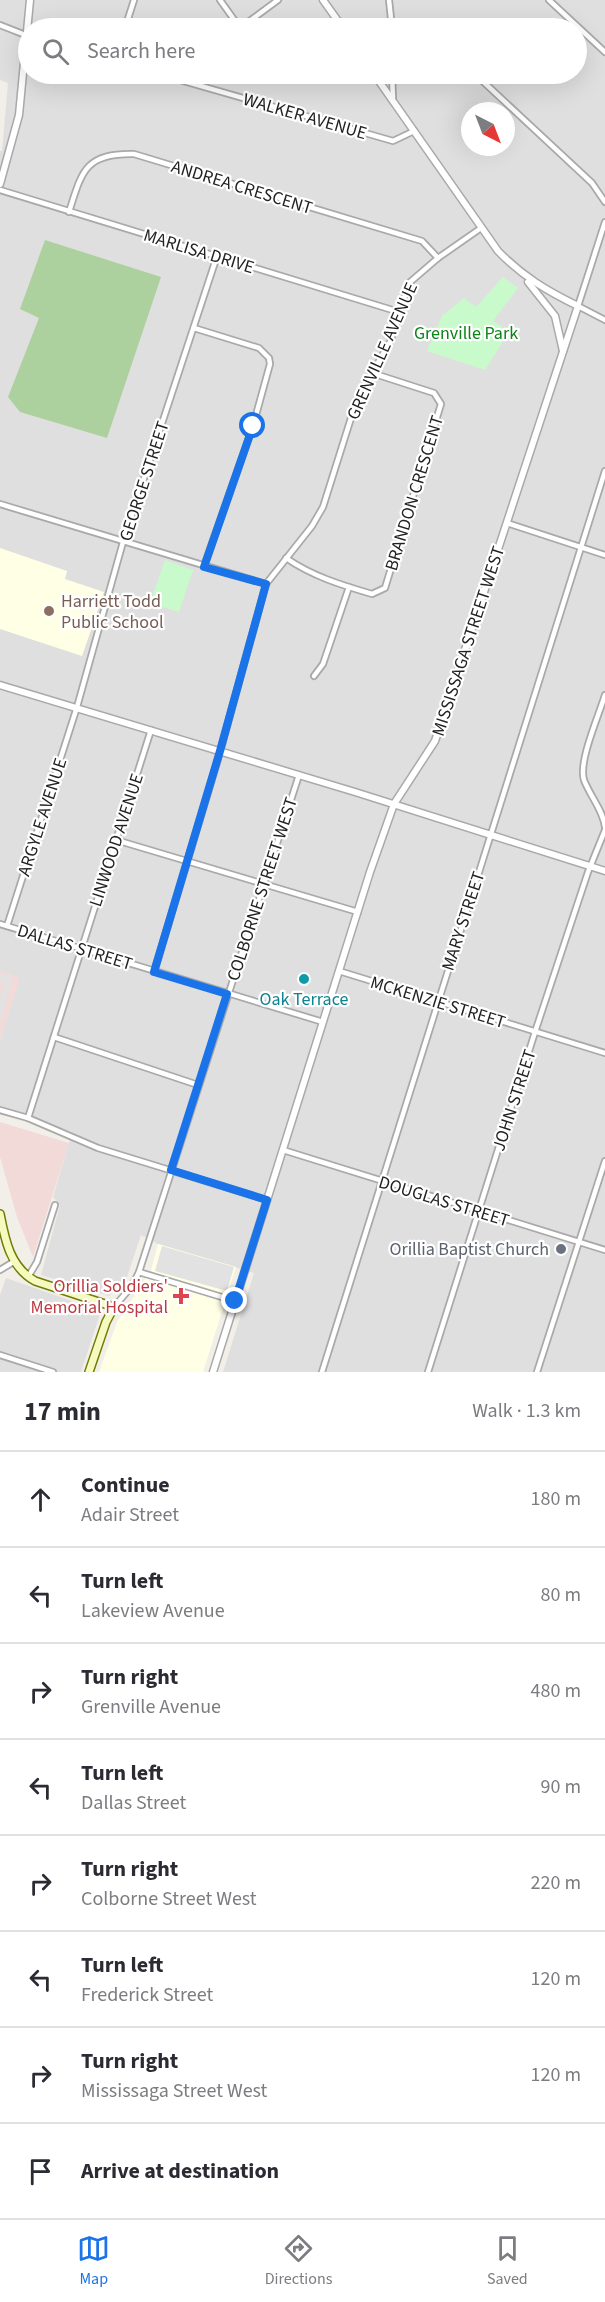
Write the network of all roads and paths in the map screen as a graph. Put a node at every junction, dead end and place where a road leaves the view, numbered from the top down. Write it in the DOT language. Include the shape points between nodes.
graph roads {
  1 [pos="30,0"];
  2 [pos="134,0"];
  3 [pos="220,0"];
  4 [pos="278,0"];
  5 [pos="324,0"];
  6 [pos="389,0"];
  7 [pos="549,0"];
  8 [pos="29,18"];
  9 [pos="128,18"];
  10 [pos="233,18"];
  11 [pos="254,18"];
  12 [pos="336,18"];
  13 [pos="391,18"];
  14 [pos="568,18"];
  15 [pos="0,24"];
  16 [pos="18,32"];
  17 [pos="587,35"];
  18 [pos="605,52"];
  19 [pos="23,84"];
  20 [pos="194,84"];
  21 [pos="381,84"];
  22 [pos="392,84"];
  23 [pos="486,84"];
  24 [pos="393,101"];
  25 [pos="414,131"];
  26 [pos="0,184"];
  27 [pos="0,190"];
  28 [pos="605,202"];
  29 [pos="69,212"];
  30 [pos="605,222"];
  31 [pos="481,228"];
  32 [pos="217,256"];
  33 [pos="438,258"];
  34 [pos="522,274"];
  35 [pos="578,306"];
  36 [pos="399,312"];
  37 [pos="605,321"];
  38 [pos="194,328"];
  39 [pos="563,352"];
  40 [pos="372,373"];
  41 [pos="605,471"];
  42 [pos="0,504"];
  43 [pos="507,523"];
  44 [pos="123,542"];
  45 [pos="580,547"];
  46 [pos="605,555"];
  47 [pos="286,558"];
  48 [pos="204,567"];
  49 [pos="266,584"];
  50 [pos="349,587"];
  51 [pos="314,676"];
  52 [pos="0,685"];
  53 [pos="605,696"];
  54 [pos="77,707"];
  55 [pos="151,730"];
  56 [pos="220,751"];
  57 [pos="299,775"];
  58 [pos="394,804"];
  59 [pos="605,820"];
  60 [pos="605,828"];
  61 [pos="490,836"];
  62 [pos="116,840"];
  63 [pos="187,862"];
  64 [pos="591,867"];
  65 [pos="605,871"];
  66 [pos="264,883"];
  67 [pos="358,912"];
  68 [pos="0,924"];
  69 [pos="7,926"];
  70 [pos="81,949"];
  71 [pos="339,971"];
  72 [pos="154,972"];
  73 [pos="227,994"];
  74 [pos="437,1002"];
  75 [pos="323,1022"];
  76 [pos="536,1032"];
  77 [pos="54,1037"];
  78 [pos="605,1053"];
  79 [pos="198,1085"];
  80 [pos="0,1110"];
  81 [pos="28,1118"];
  82 [pos="283,1150"];
  83 [pos="605,1161"];
  84 [pos="171,1170"];
  85 [pos="381,1182"];
  86 [pos="267,1200"];
  87 [pos="55,1205"];
  88 [pos="478,1211"];
  89 [pos="0,1214"];
  90 [pos="579,1242"];
  91 [pos="605,1250"];
  92 [pos="15,1261"];
  93 [pos="0,1270"];
  94 [pos="139,1272"];
  95 [pos="28,1277"];
  96 [pos="235,1301"];
  97 [pos="114,1307"];
  98 [pos="0,1355"];
  99 [pos="53,1372"];
  100 [pos="89,1372"];
  101 [pos="213,1372"];
  102 [pos="322,1372"];
  103 [pos="428,1372"];
  104 [pos="538,1372"];
  1 -- 8 [label="street"];
  2 -- 9 [label="street"];
  3 -- 10 [label="street"];
  4 -- 11 [label="street"];
  5 -- 12 [label="street"];
  6 -- 13 [label="street"];
  7 -- 14 [label="street"];
  15 -- 16 [label="street"];
  17 -- 18 [label="street"];
  19 -- 26 [label="street" via="19,116"];
  20 -- 25 [label="street, WALKER AVENUE" via="393,141"];
  21 -- 24 [label="street"];
  22 -- 24 [label="street"];
  23 -- 28 [label="street" via="592,183"];
  24 -- 25 [label="street"];
  25 -- 31 [label="street"];
  27 -- 29 [label="street, MARLISA DRIVE"];
  29 -- 32 [label="street, MARLISA DRIVE"];
  29 -- 33 [label="street, ANDREA CRESCENT" via="80,175 90,163 119,154 134,154 422,241"];
  30 -- 35 [label="street"];
  31 -- 33 [label="street, GRENVILLE AVENUE"];
  31 -- 34 [label="street"];
  32 -- 36 [label="street, MARLISA DRIVE"];
  32 -- 38 [label="street, GEORGE STREET"];
  33 -- 36 [label="street, GRENVILLE AVENUE" via="412,279"];
  34 -- 35 [label="street"];
  34 -- 39 [label="street" via="555,316"];
  35 -- 37 [label="street"];
  35 -- 39 [label="street, MISSISSAGA STREET WEST"];
  36 -- 40 [label="street, GRENVILLE AVENUE" via="390,342"];
  38 -- 44 [label="street, GEORGE STREET"];
  38 -- 48 [label="street" via="259,348 269,358 269,372 253,426"];
  39 -- 43 [label="street, MISSISSAGA STREET WEST"];
  40 -- 47 [label="street, GRENVILLE AVENUE" via="353,409 323,507"];
  40 -- 50 [label="street, BRANDON CRESCENT" via="434,393 441,404 385,588 372,594"];
  41 -- 45 [label="street, MARY STREET"];
  42 -- 44 [label="street"];
  43 -- 45 [label="street"];
  43 -- 58 [label="street, MISSISSAGA STREET WEST" via="435,741"];
  44 -- 48 [label="street"];
  44 -- 54 [label="street, GEORGE STREET"];
  45 -- 46 [label="street"];
  45 -- 61 [label="street, MARY STREET"];
  47 -- 49 [label="street, GRENVILLE AVENUE"];
  47 -- 50 [label="street, BRANDON CRESCENT" via="309,573"];
  48 -- 49 [label="street"];
  49 -- 56 [label="street, GRENVILLE AVENUE"];
  50 -- 51 [label="street" via="323,664"];
  52 -- 54 [label="street"];
  53 -- 59 [label="street, JOHN STREET" via="583,768 586,784"];
  54 -- 55 [label="street"];
  54 -- 69 [label="street, ARGYLE AVENUE"];
  55 -- 56 [label="street"];
  55 -- 62 [label="street, LINWOOD AVENUE"];
  56 -- 57 [label="street"];
  56 -- 63 [label="street, GRENVILLE AVENUE"];
  57 -- 58 [label="street"];
  57 -- 66 [label="street, COLBORNE STREET WEST"];
  58 -- 61 [label="street"];
  58 -- 67 [label="street, MISSISSAGA STREET WEST"];
  59 -- 60 [label="street, JOHN STREET"];
  60 -- 64 [label="street, JOHN STREET"];
  61 -- 64 [label="street"];
  61 -- 74 [label="street, MARY STREET"];
  62 -- 63 [label="street"];
  62 -- 70 [label="street, LINWOOD AVENUE"];
  63 -- 66 [label="street"];
  63 -- 72 [label="street, GRENVILLE AVENUE"];
  64 -- 65 [label="street"];
  64 -- 76 [label="street, JOHN STREET"];
  66 -- 67 [label="street"];
  66 -- 73 [label="street, COLBORNE STREET WEST"];
  67 -- 71 [label="street, MISSISSAGA STREET WEST"];
  68 -- 69 [label="street, DALLAS STREET"];
  69 -- 70 [label="street, DALLAS STREET"];
  70 -- 72 [label="street, DALLAS STREET"];
  70 -- 77 [label="street, LINWOOD AVENUE"];
  71 -- 74 [label="street, MCKENZIE STREET"];
  71 -- 75 [label="street, MISSISSAGA STREET WEST"];
  72 -- 73 [label="street, DALLAS STREET"];
  73 -- 75 [label="street, DALLAS STREET"];
  73 -- 79 [label="street, COLBORNE STREET WEST"];
  74 -- 76 [label="street, MCKENZIE STREET"];
  74 -- 85 [label="street, MARY STREET"];
  75 -- 82 [label="street, MISSISSAGA STREET WEST"];
  76 -- 78 [label="street, MCKENZIE STREET"];
  76 -- 88 [label="street, JOHN STREET"];
  77 -- 79 [label="street"];
  77 -- 81 [label="street, LINWOOD AVENUE"];
  79 -- 84 [label="street, COLBORNE STREET WEST"];
  80 -- 81 [label="street"];
  81 -- 84 [label="street" via="98,1148"];
  82 -- 85 [label="street, DOUGLAS STREET"];
  82 -- 86 [label="street, MISSISSAGA STREET WEST"];
  83 -- 90 [label="street"];
  84 -- 86 [label="street"];
  84 -- 94 [label="street, COLBORNE STREET WEST"];
  85 -- 88 [label="street, DOUGLAS STREET"];
  85 -- 102 [label="street, MARY STREET"];
  86 -- 96 [label="street, MISSISSAGA STREET WEST"];
  87 -- 95 [label="street" via="37,1262"];
  88 -- 90 [label="street, DOUGLAS STREET"];
  88 -- 103 [label="street, JOHN STREET"];
  89 -- 92 [label="main road" via="4,1239"];
  90 -- 91 [label="street, DOUGLAS STREET"];
  90 -- 104 [label="street"];
  92 -- 93 [label="street"];
  92 -- 95 [label="main road"];
  94 -- 96 [label="street"];
  94 -- 97 [label="street, COLBORNE STREET WEST"];
  95 -- 97 [label="main road"];
  96 -- 101 [label="street, MISSISSAGA STREET WEST"];
  97 -- 100 [label="main road, COLBORNE STREET WEST"];
  98 -- 99 [label="street"];
}
